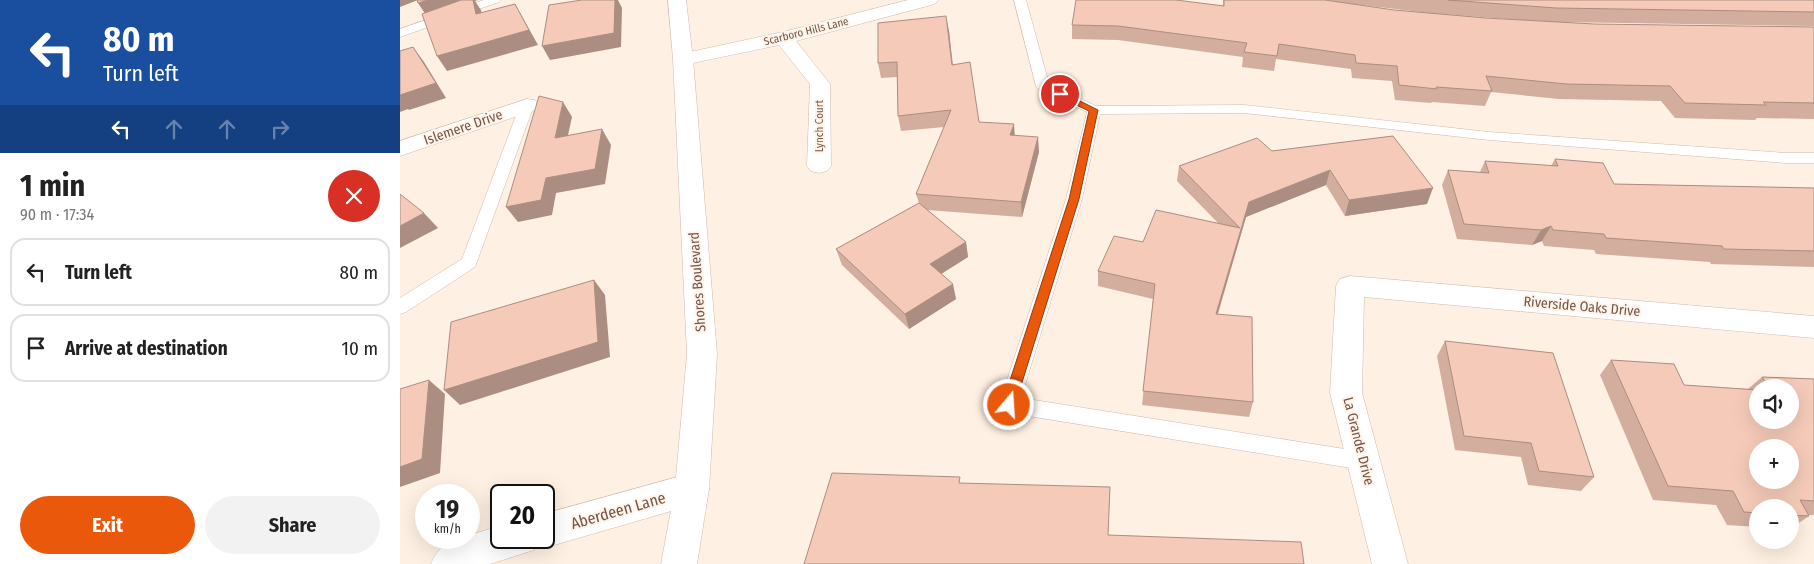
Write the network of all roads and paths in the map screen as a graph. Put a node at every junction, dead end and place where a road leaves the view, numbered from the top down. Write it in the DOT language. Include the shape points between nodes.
graph roads {
  1 [pos="495,0"];
  2 [pos="676,0"];
  3 [pos="929,0"];
  4 [pos="1020,0"];
  5 [pos="400,33"];
  6 [pos="784,38"];
  7 [pos="683,58"];
  8 [pos="527,105"];
  9 [pos="1094,110"];
  10 [pos="400,149"];
  11 [pos="1814,158"];
  12 [pos="819,166"];
  13 [pos="1350,286"];
  14 [pos="400,307"];
  15 [pos="1814,327"];
  16 [pos="1364,461"];
  17 [pos="692,489"];
  18 [pos="555,528"];
  19 [pos="490,546"];
  20 [pos="449,564"];
  21 [pos="679,564"];
  22 [pos="1390,564"];
  1 -- 5 [label="lane"];
  2 -- 7 [label="street, Shores Boulevard"];
  3 -- 6 [label="street, Scarboro Hills Lane"];
  4 -- 9 [label="lane" via="1043,86"];
  6 -- 7 [label="street, Scarboro Hills Lane"];
  6 -- 12 [label="street, Lynch Court" via="820,84"];
  7 -- 17 [label="street, Shores Boulevard" via="702,354"];
  8 -- 10 [label="street, Islemere Drive"];
  8 -- 14 [label="lane" via="469,264"];
  9 -- 11 [label="lane" via="1244,109 1490,136"];
  9 -- 16 [label="lane" via="1074,199 1009,405"];
  13 -- 15 [label="street, Riverside Oaks Drive"];
  13 -- 16 [label="street, La Grande Drive" via="1346,393"];
  16 -- 22 [label="street, La Grande Drive"];
  17 -- 18 [label="street, Aberdeen Lane"];
  17 -- 21 [label="street, Shores Boulevard"];
  19 -- 20 [label="street" via="466,553"];
}
